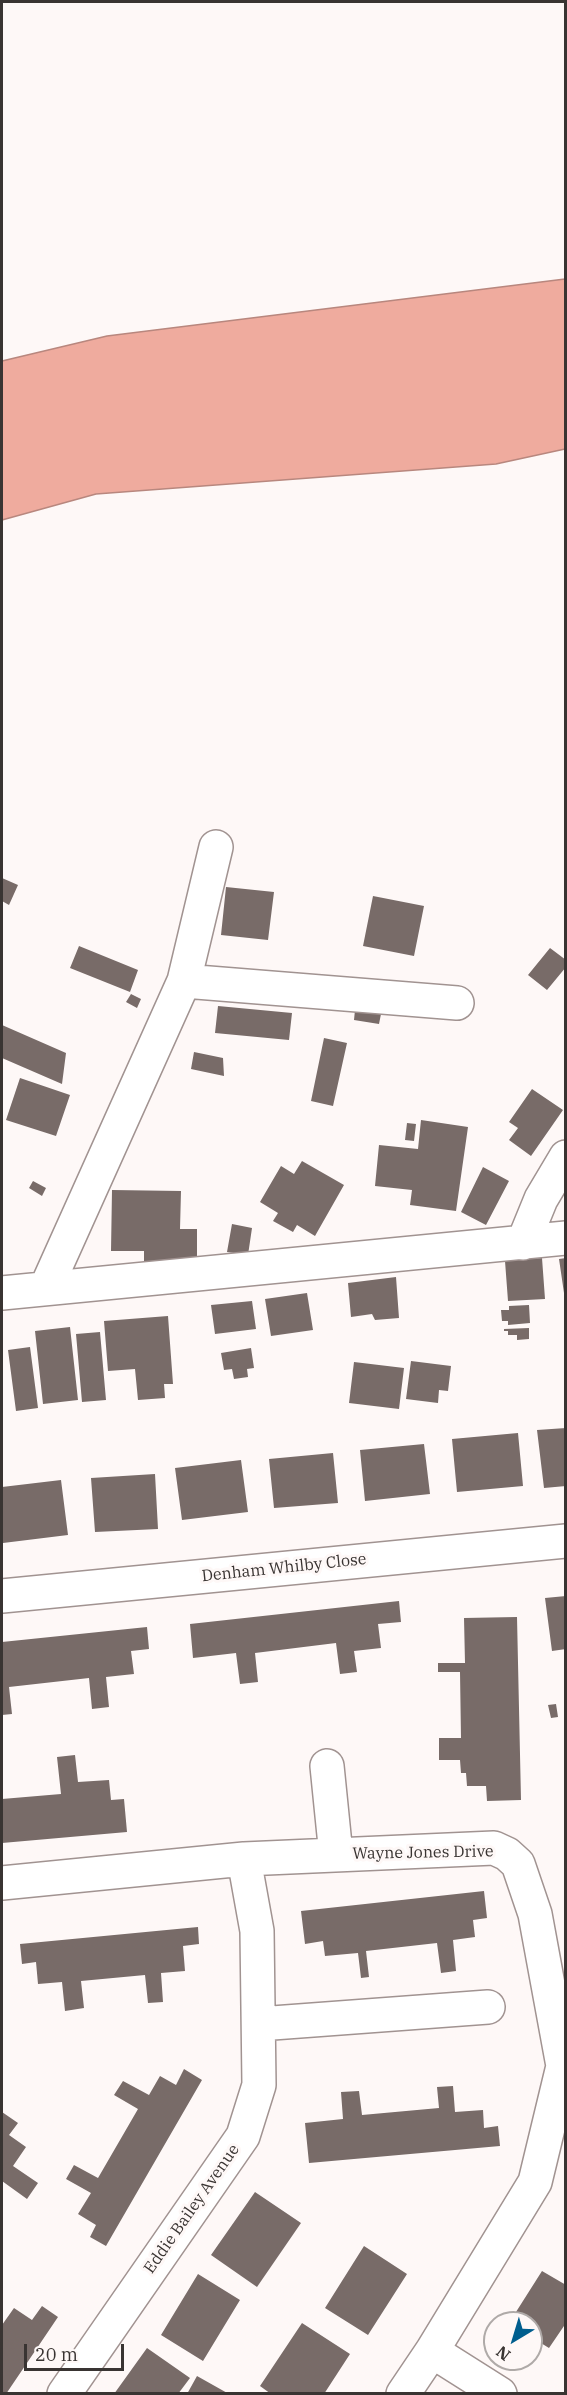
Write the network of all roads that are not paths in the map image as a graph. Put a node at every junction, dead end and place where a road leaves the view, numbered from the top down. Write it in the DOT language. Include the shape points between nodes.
graph roads {
  1 [pos="216,847"];
  2 [pos="184,981"];
  3 [pos="457,1003"];
  4 [pos="566,1157"];
  5 [pos="566,1238"];
  6 [pos="523,1243"];
  7 [pos="46,1288"];
  8 [pos="2,1293"];
  9 [pos="566,1541"];
  10 [pos="2,1596"];
  11 [pos="327,1766"];
  12 [pos="336,1855"];
  13 [pos="244,1859"];
  14 [pos="2,1883"];
  15 [pos="488,2007"];
  16 [pos="259,2024"];
  17 [pos="561,2031"];
  18 [pos="432,2351"];
  19 [pos="64,2394"];
  20 [pos="403,2394"];
  21 [pos="500,2394"];
  1 -- 2 [label="street"];
  2 -- 3 [label="street"];
  2 -- 7 [label="street"];
  4 -- 6 [label="street" via="541,1199"];
  5 -- 6 [label="street"];
  6 -- 7 [label="street"];
  7 -- 8 [label="street"];
  9 -- 10 [label="street, Denham Whilby Close"];
  11 -- 12 [label="street"];
  12 -- 13 [label="street, Wayne Jones Drive"];
  12 -- 17 [label="street, Wayne Jones Drive" via="494,1848 507,1854 518,1864 535,1914"];
  13 -- 14 [label="street, Wayne Jones Drive"];
  13 -- 16 [label="street, Eddie Bailey Avenue" via="257,1931"];
  15 -- 16 [label="street"];
  16 -- 19 [label="street, Eddie Bailey Avenue" via="260,2085 243,2136"];
  17 -- 18 [label="street, Wayne Jones Drive" via="563,2066 535,2182"];
  18 -- 20 [label="street, Wayne Jones Drive"];
  18 -- 21 [label="street"];
}
